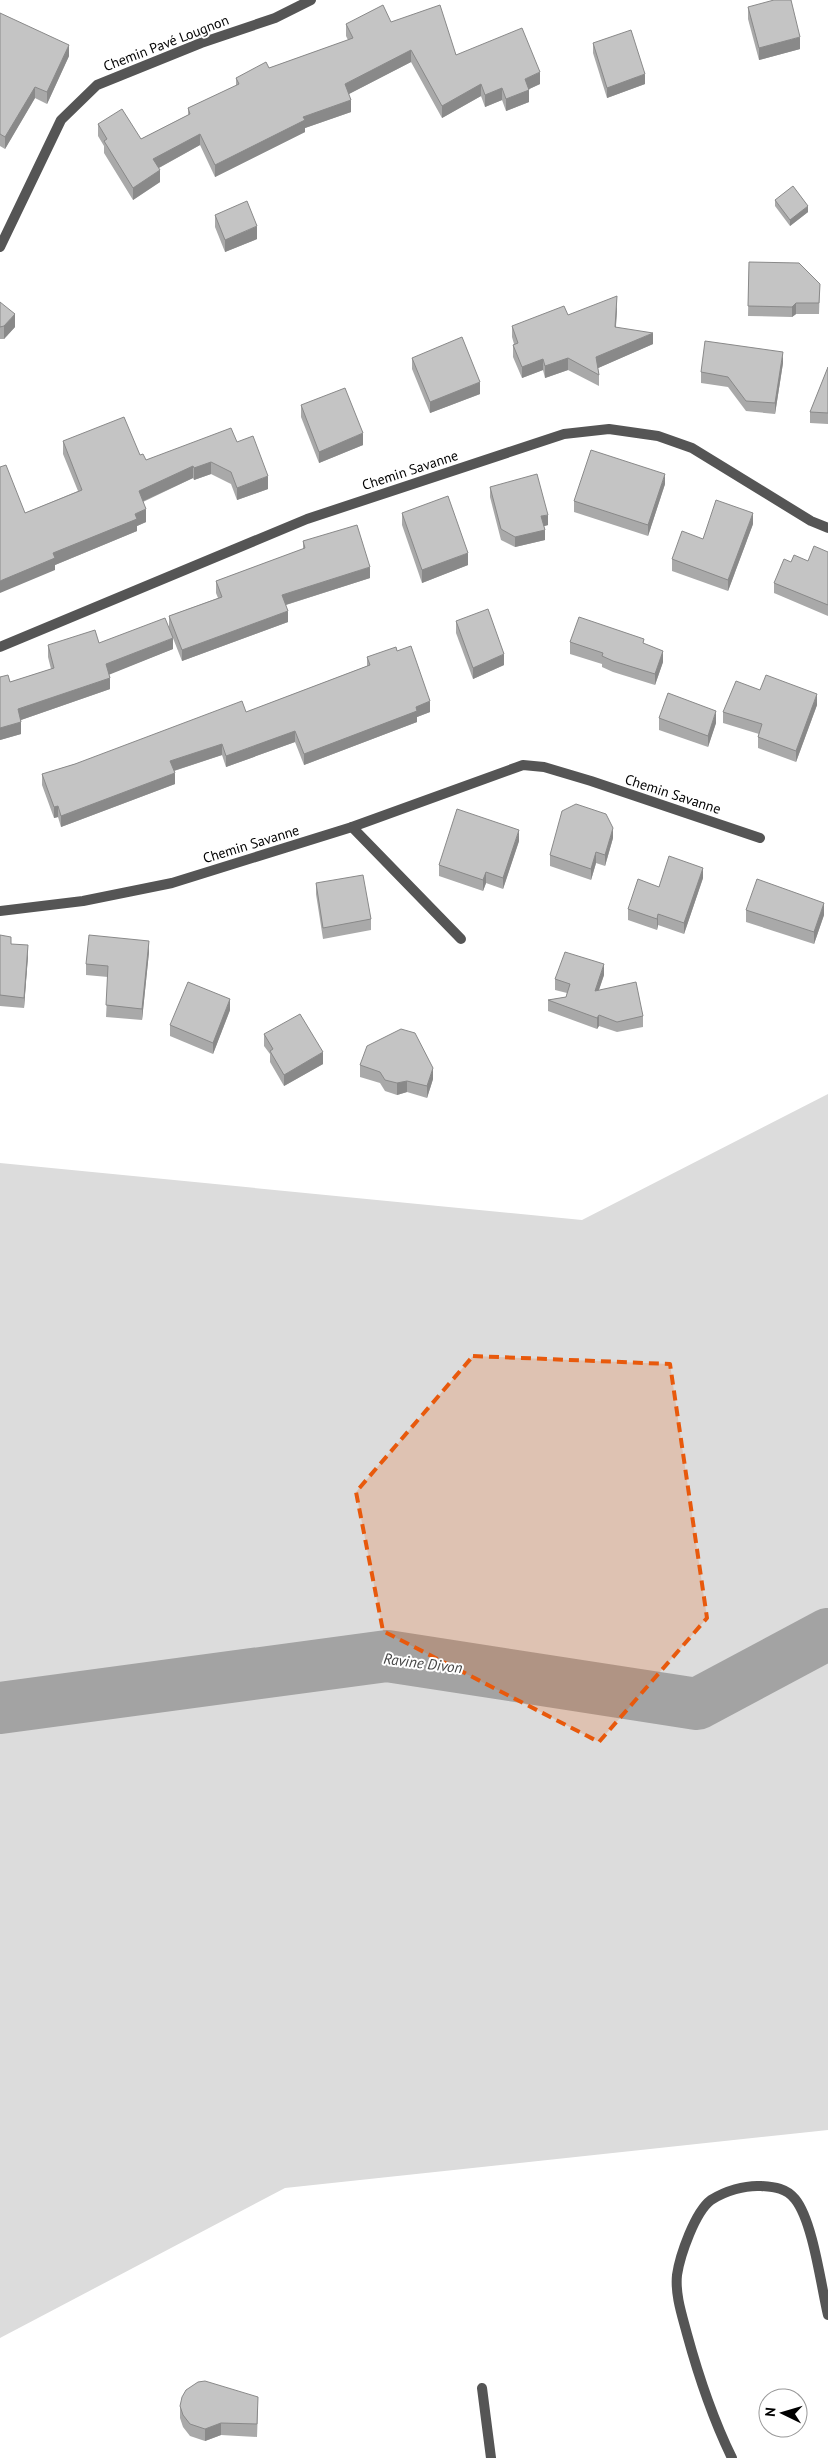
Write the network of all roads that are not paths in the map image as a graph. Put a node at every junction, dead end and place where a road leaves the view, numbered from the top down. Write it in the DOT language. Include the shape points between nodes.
graph roads {
  1 [pos="311,0"];
  2 [pos="0,247"];
  3 [pos="828,528"];
  4 [pos="0,646"];
  5 [pos="352,827"];
  6 [pos="760,838"];
  7 [pos="0,911"];
  8 [pos="462,939"];
  9 [pos="828,2315"];
  10 [pos="482,2388"];
  11 [pos="491,2458"];
  12 [pos="732,2458"];
  1 -- 2 [label="street, Chemin Pavé Lougnon" via="275,18 201,43 97,85 61,120"];
  3 -- 4 [label="street, Chemin Savanne" via="811,521 692,448 658,436 609,429 564,434 307,519"];
  5 -- 6 [label="street, Chemin Savanne" via="523,765 544,767 591,781"];
  5 -- 7 [label="street, Chemin Savanne" via="172,883 83,901"];
  5 -- 8 [label="street"];
  9 -- 12 [label="street" via="808,2226 795,2199 780,2187 756,2186 730,2191 710,2201 694,2223 684,2249 677,2274 678,2298 704,2394"];
  10 -- 11 [label="street"];
}
